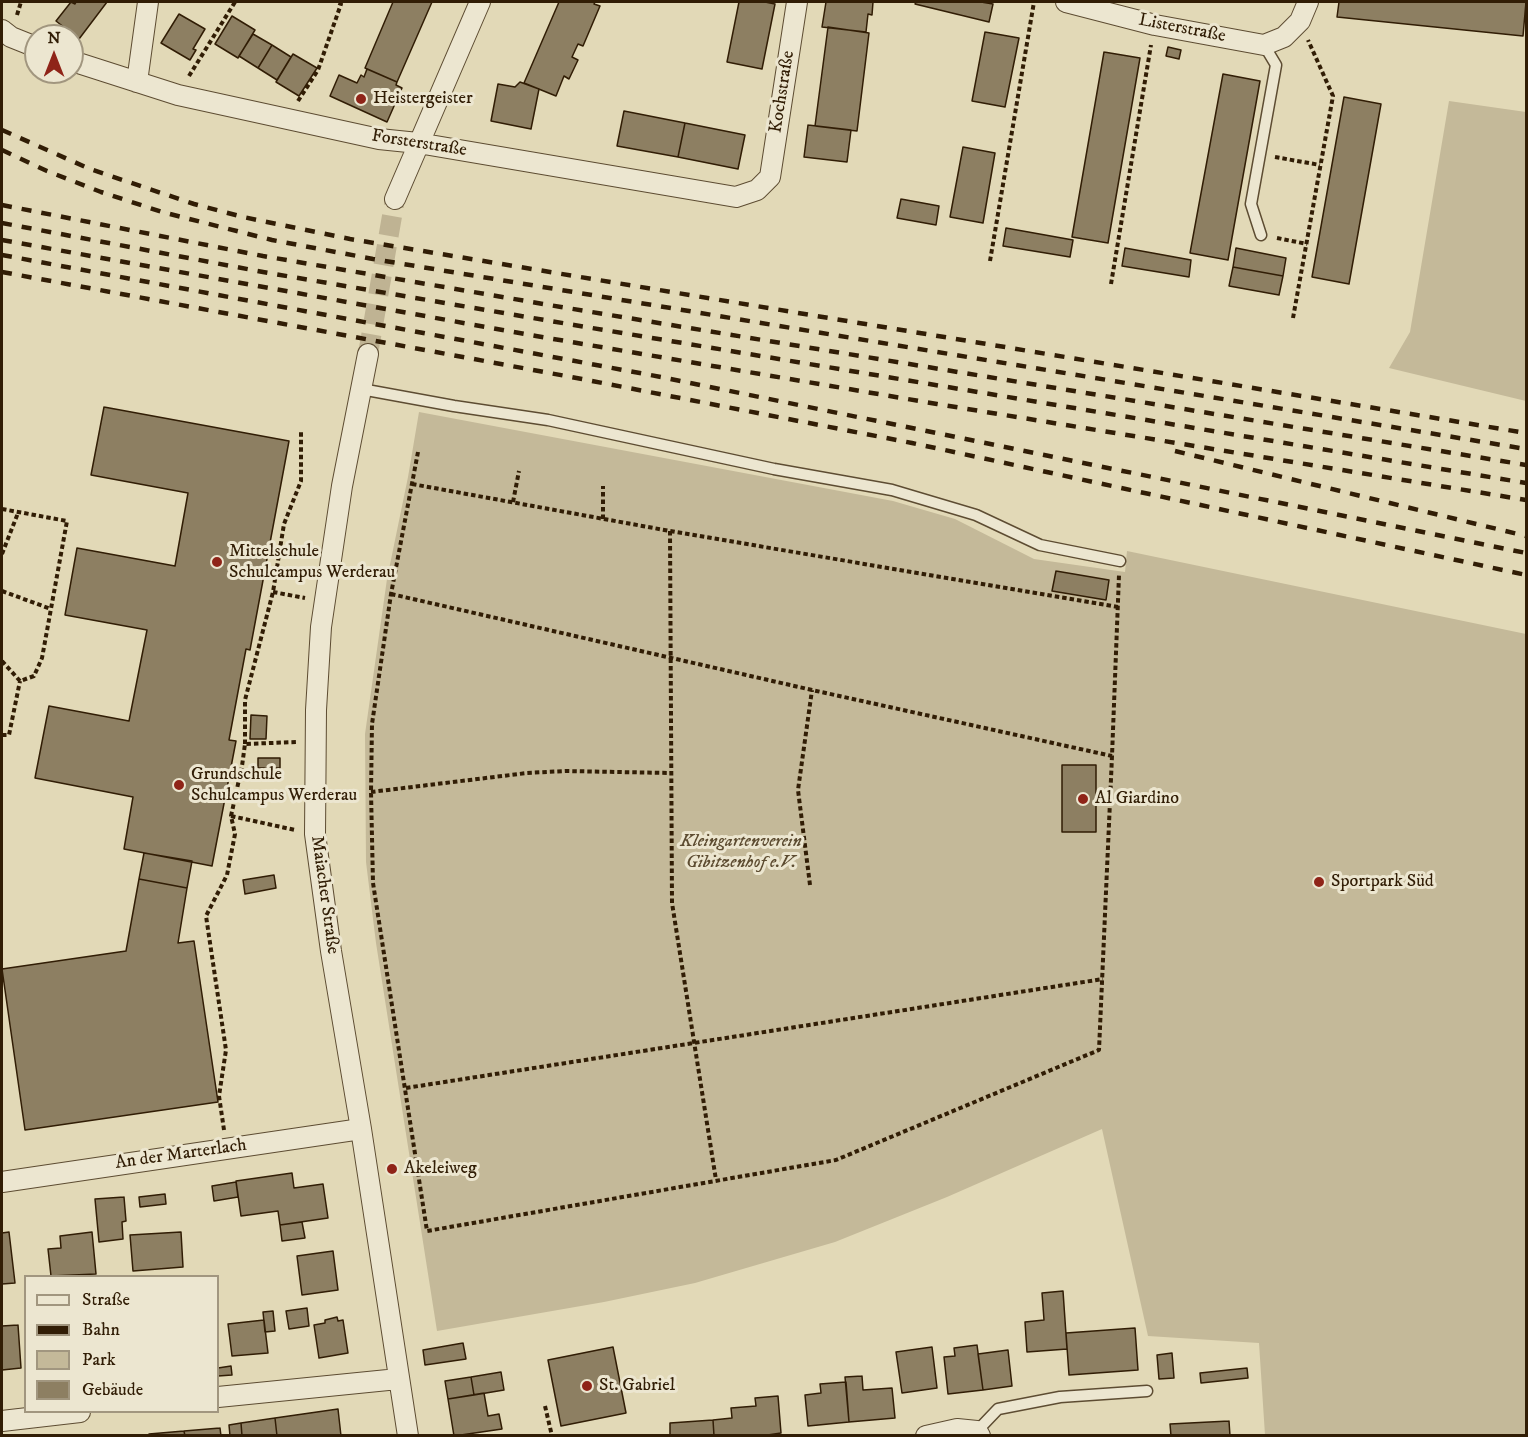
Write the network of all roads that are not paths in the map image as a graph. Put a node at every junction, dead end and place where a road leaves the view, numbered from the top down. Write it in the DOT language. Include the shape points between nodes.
graph roads {
  1 [pos="148,2"];
  2 [pos="480,2"];
  3 [pos="797,2"];
  4 [pos="1066,2"];
  5 [pos="1308,2"];
  6 [pos="2,30"];
  7 [pos="24,42"];
  8 [pos="1264,45"];
  9 [pos="84,65"];
  10 [pos="137,82"];
  11 [pos="418,143"];
  12 [pos="767,182"];
  13 [pos="395,199"];
  14 [pos="1261,235"];
  15 [pos="368,354"];
  16 [pos="361,389"];
  17 [pos="1120,561"];
  18 [pos="361,1129"];
  19 [pos="2,1182"];
  20 [pos="398,1379"];
  21 [pos="1147,1391"];
  22 [pos="219,1397"];
  23 [pos="71,1413"];
  24 [pos="2,1421"];
  25 [pos="978,1433"];
  26 [pos="408,1436"];
  27 [pos="926,1436"];
  1 -- 10 [label="street"];
  2 -- 11 [label="street"];
  3 -- 12 [label="street, Kochstraße"];
  4 -- 8 [label="street, Listerstraße" via="1155,25"];
  5 -- 8 [label="street" via="1300,21 1284,37"];
  6 -- 7 [label="street"];
  8 -- 14 [label="lane" via="1276,65 1251,204"];
  9 -- 10 [label="street, Forsterstraße"];
  10 -- 11 [label="street, Forsterstraße" via="286,119 379,139"];
  11 -- 12 [label="street, Forsterstraße" via="736,197"];
  11 -- 13 [label="street"];
  15 -- 16 [label="street, Maiacher Straße"];
  16 -- 17 [label="lane" via="548,420 774,470 892,490 976,515 1040,545"];
  16 -- 18 [label="street, Maiacher Straße" via="342,486 320,639 315,742 315,834"];
  18 -- 19 [label="street, An der Marterlach"];
  18 -- 20 [label="street, Maiacher Straße"];
  20 -- 22 [label="street"];
  20 -- 26 [label="street, Maiacher Straße"];
  21 -- 25 [label="lane" via="1060,1397 998,1409"];
  23 -- 24 [label="street"];
  25 -- 27 [label="street" via="957,1429"];
}
